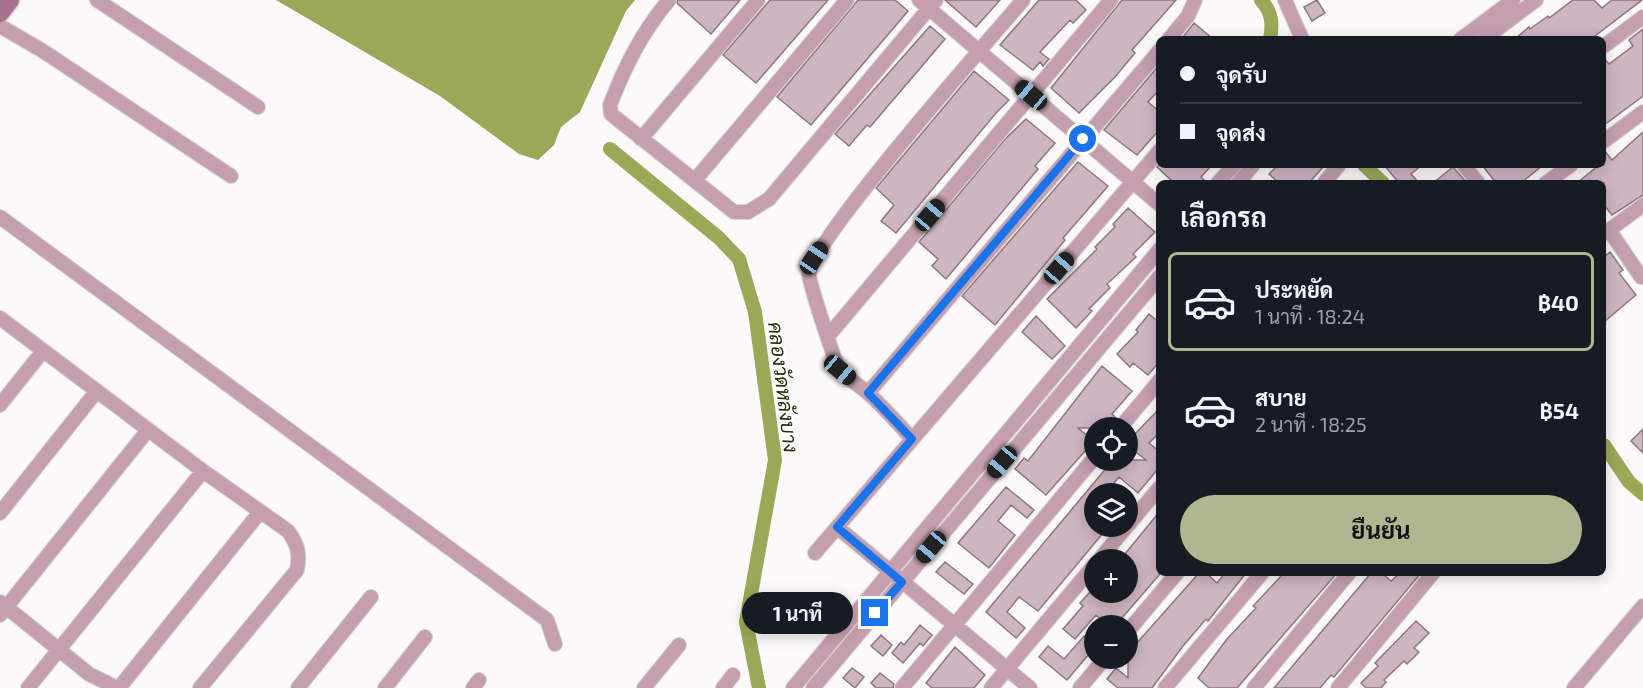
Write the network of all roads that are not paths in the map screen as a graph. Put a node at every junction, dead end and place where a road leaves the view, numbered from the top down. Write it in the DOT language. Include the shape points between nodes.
graph roads {
  1 [pos="10,0"];
  2 [pos="97,0"];
  3 [pos="669,0"];
  4 [pos="758,0"];
  5 [pos="847,0"];
  6 [pos="1023,0"];
  7 [pos="1111,0"];
  8 [pos="1195,0"];
  9 [pos="1285,0"];
  10 [pos="1536,0"];
  11 [pos="928,3"];
  12 [pos="1514,5"];
  13 [pos="0,13"];
  14 [pos="1643,17"];
  15 [pos="0,26"];
  16 [pos="1171,36"];
  17 [pos="1301,36"];
  18 [pos="1466,36"];
  19 [pos="1487,36"];
  20 [pos="1606,45"];
  21 [pos="980,51"];
  22 [pos="1156,55"];
  23 [pos="1031,95"];
  24 [pos="258,107"];
  25 [pos="1643,112"];
  26 [pos="641,139"];
  27 [pos="1083,139"];
  28 [pos="1606,140"];
  29 [pos="1156,155"];
  30 [pos="1231,168"];
  31 [pos="1250,168"];
  32 [pos="1337,168"];
  33 [pos="1466,168"];
  34 [pos="1567,168"];
  35 [pos="231,176"];
  36 [pos="695,180"];
  37 [pos="1221,180"];
  38 [pos="1240,180"];
  39 [pos="1327,180"];
  40 [pos="1476,180"];
  41 [pos="1550,180"];
  42 [pos="1133,182"];
  43 [pos="1156,202"];
  44 [pos="1643,205"];
  45 [pos="0,217"];
  46 [pos="1606,232"];
  47 [pos="1156,254"];
  48 [pos="1641,277"];
  49 [pos="1156,281"];
  50 [pos="0,318"];
  51 [pos="829,335"];
  52 [pos="43,351"];
  53 [pos="1156,385"];
  54 [pos="96,392"];
  55 [pos="868,393"];
  56 [pos="1031,402"];
  57 [pos="0,405"];
  58 [pos="1045,411"];
  59 [pos="1129,417"];
  60 [pos="148,430"];
  61 [pos="912,439"];
  62 [pos="1084,470"];
  63 [pos="203,471"];
  64 [pos="1156,492"];
  65 [pos="260,512"];
  66 [pos="0,513"];
  67 [pos="1138,513"];
  68 [pos="837,527"];
  69 [pos="1118,537"];
  70 [pos="1108,549"];
  71 [pos="815,553"];
  72 [pos="890,571"];
  73 [pos="1174,576"];
  74 [pos="1259,576"];
  75 [pos="1347,576"];
  76 [pos="1431,576"];
  77 [pos="1084,577"];
  78 [pos="902,582"];
  79 [pos="371,597"];
  80 [pos="1643,606"];
  81 [pos="2,608"];
  82 [pos="1138,619"];
  83 [pos="954,625"];
  84 [pos="425,637"];
  85 [pos="555,644"];
  86 [pos="679,645"];
  87 [pos="59,650"];
  88 [pos="822,652"];
  89 [pos="835,661"];
  90 [pos="1007,669"];
  91 [pos="1096,669"];
  92 [pos="733,675"];
  93 [pos="28,688"];
  94 [pos="118,688"];
  95 [pos="201,688"];
  96 [pos="298,688"];
  97 [pos="385,688"];
  98 [pos="644,688"];
  99 [pos="723,688"];
  100 [pos="793,688"];
  101 [pos="813,688"];
  102 [pos="902,688"];
  103 [pos="991,688"];
  104 [pos="1030,688"];
  105 [pos="1080,688"];
  106 [pos="1165,688"];
  107 [pos="1254,688"];
  108 [pos="1338,688"];
  109 [pos="1574,688"];
  1 -- 13 [label="street"];
  2 -- 24 [label="street"];
  3 -- 26 [label="street" via="645,28 610,105 618,123"];
  4 -- 26 [label="street"];
  5 -- 36 [label="street"];
  6 -- 21 [label="street"];
  7 -- 23 [label="street"];
  8 -- 16 [label="street"];
  9 -- 17 [label="street"];
  10 -- 12 [label="street"];
  11 -- 21 [label="street"];
  11 -- 36 [label="street" via="759,207 734,212"];
  12 -- 18 [label="street"];
  12 -- 19 [label="street"];
  14 -- 20 [label="street"];
  15 -- 35 [label="street"];
  21 -- 23 [label="street"];
  21 -- 51 [label="street" via="844,213 814,258 809,274"];
  22 -- 27 [label="street"];
  23 -- 27 [label="street"];
  23 -- 51 [label="street"];
  25 -- 28 [label="street"];
  26 -- 36 [label="street"];
  27 -- 42 [label="street"];
  27 -- 55 [label="street"];
  29 -- 42 [label="street"];
  30 -- 37 [label="street"];
  31 -- 38 [label="street"];
  32 -- 39 [label="street"];
  33 -- 40 [label="street"];
  34 -- 41 [label="street"];
  42 -- 43 [label="street"];
  42 -- 61 [label="street"];
  44 -- 46 [label="street"];
  45 -- 85 [label="street" via="547,620"];
  46 -- 48 [label="street"];
  47 -- 56 [label="street"];
  49 -- 58 [label="street"];
  50 -- 52 [label="street"];
  51 -- 55 [label="street" via="833,358 840,370"];
  52 -- 54 [label="street"];
  52 -- 57 [label="street"];
  53 -- 59 [label="street"];
  54 -- 60 [label="street"];
  54 -- 66 [label="street"];
  55 -- 61 [label="street"];
  56 -- 58 [label="street"];
  56 -- 72 [label="street"];
  58 -- 78 [label="street"];
  60 -- 63 [label="street"];
  60 -- 81 [label="street"];
  61 -- 68 [label="street"];
  62 -- 83 [label="street"];
  63 -- 65 [label="street"];
  63 -- 87 [label="street"];
  64 -- 67 [label="street"];
  65 -- 94 [label="street"];
  65 -- 95 [label="street" via="288,531 297,544 297,570"];
  68 -- 71 [label="street"];
  68 -- 72 [label="street"];
  69 -- 70 [label="street"];
  72 -- 78 [label="street"];
  72 -- 88 [label="street"];
  73 -- 82 [label="street"];
  74 -- 106 [label="street"];
  75 -- 107 [label="street"];
  76 -- 108 [label="street"];
  77 -- 90 [label="street"];
  78 -- 83 [label="street"];
  78 -- 89 [label="street"];
  79 -- 96 [label="street"];
  80 -- 109 [label="street"];
  81 -- 87 [label="street"];
  83 -- 90 [label="street"];
  83 -- 102 [label="street"];
  84 -- 97 [label="street"];
  86 -- 98 [label="street"];
  87 -- 93 [label="street"];
  87 -- 94 [label="street" via="89,674"];
  88 -- 89 [label="street"];
  88 -- 100 [label="street"];
  89 -- 101 [label="street"];
  90 -- 103 [label="street"];
  90 -- 104 [label="street"];
  91 -- 105 [label="street"];
  92 -- 99 [label="street"];
}
